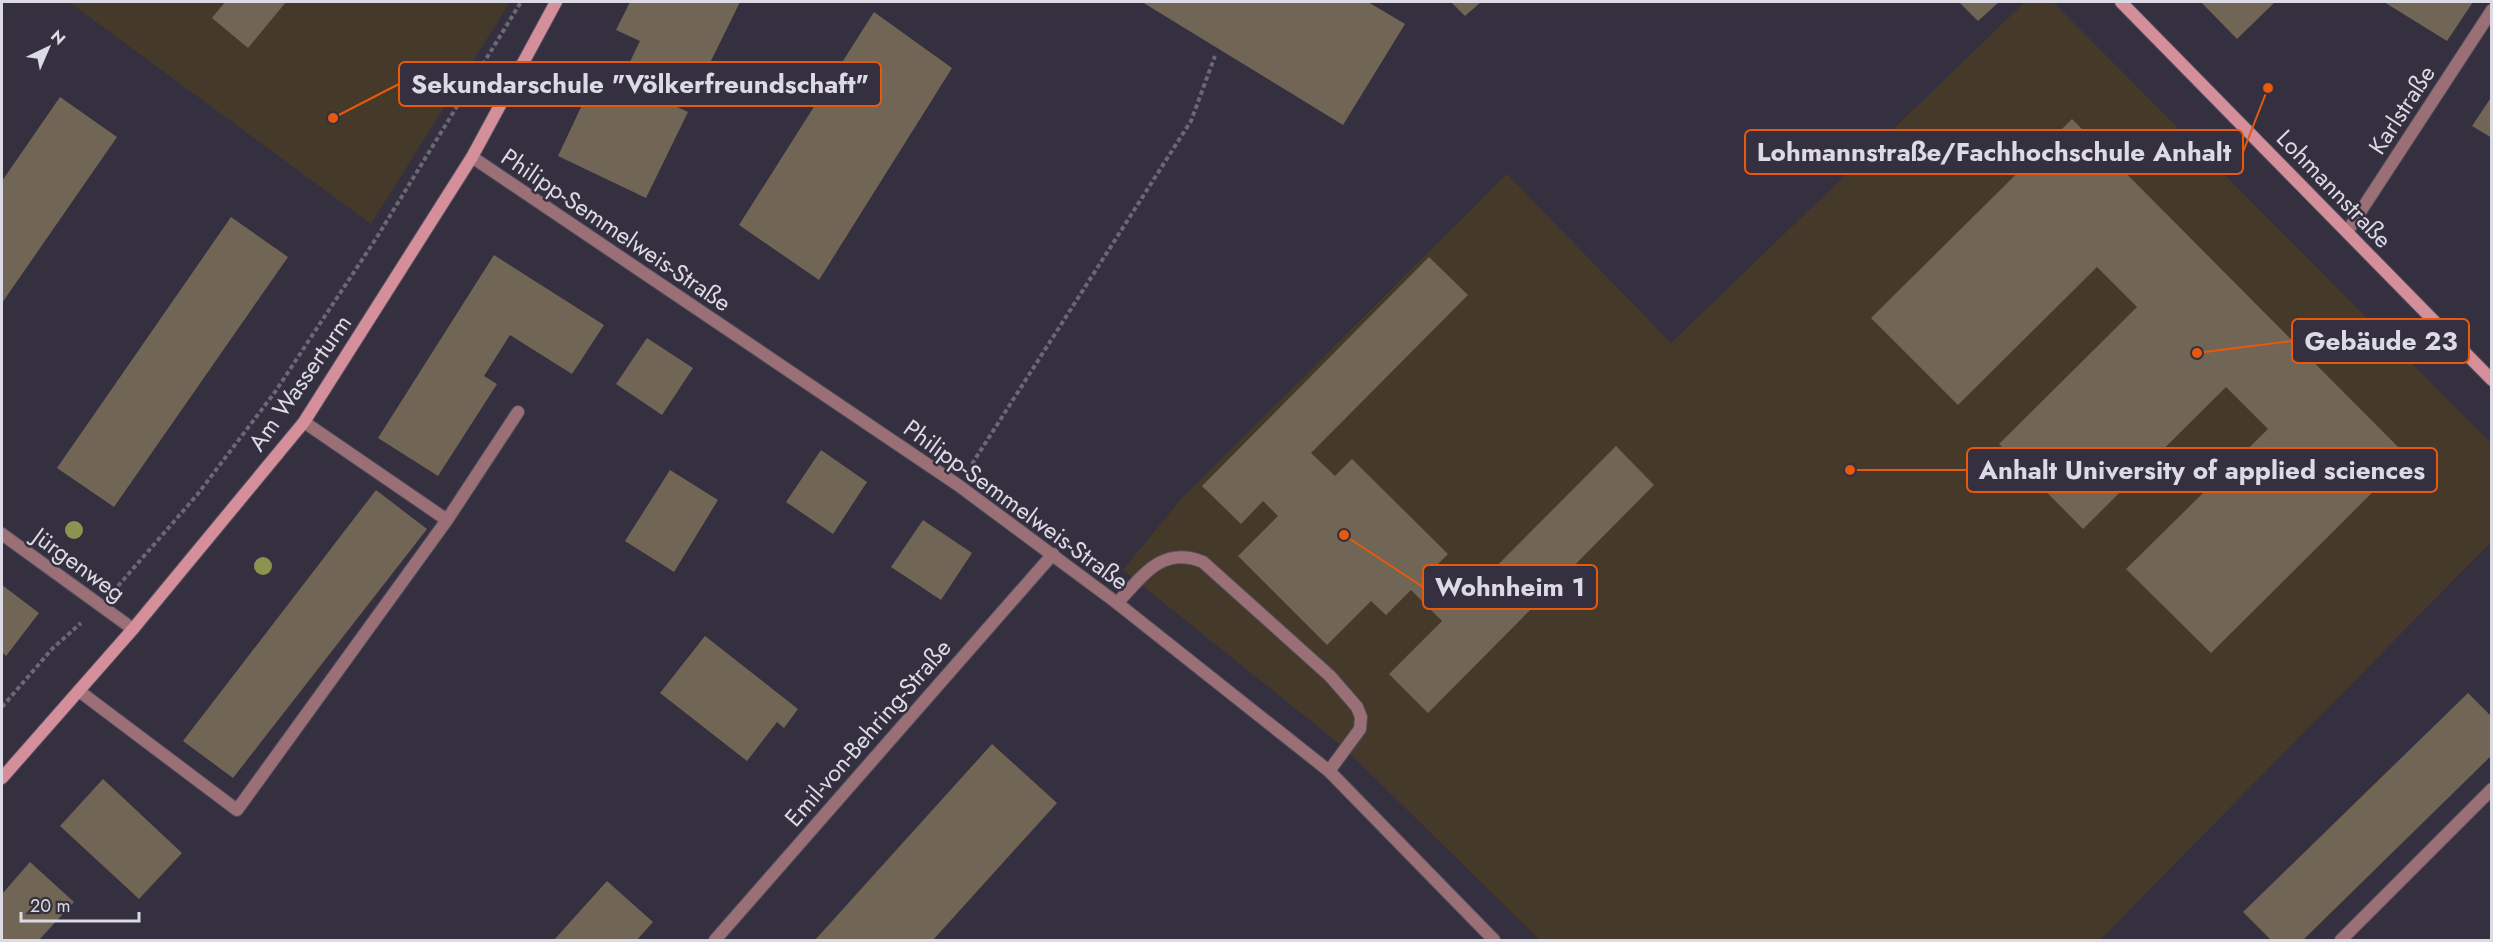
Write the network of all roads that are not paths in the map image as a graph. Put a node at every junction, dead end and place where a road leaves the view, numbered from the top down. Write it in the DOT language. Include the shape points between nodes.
graph roads {
  1 [pos="556,2"];
  2 [pos="2121,2"];
  3 [pos="2492,10"];
  4 [pos="472,158"];
  5 [pos="2347,232"];
  6 [pos="2492,380"];
  7 [pos="518,412"];
  8 [pos="304,422"];
  9 [pos="447,520"];
  10 [pos="2,534"];
  11 [pos="1053,554"];
  12 [pos="1117,603"];
  13 [pos="133,629"];
  14 [pos="79,691"];
  15 [pos="1329,771"];
  16 [pos="2,778"];
  17 [pos="2492,789"];
  18 [pos="715,940"];
  19 [pos="1494,940"];
  20 [pos="2341,940"];
  1 -- 4 [label="street, Am Wasserturm"];
  2 -- 5 [label="street, Lohmannstraße"];
  3 -- 5 [label="street, Karlstraße"];
  4 -- 8 [label="street, Am Wasserturm"];
  4 -- 11 [label="street, Philipp-Semmelweis-Straße" via="958,485"];
  5 -- 6 [label="street, Lohmannstraße"];
  7 -- 9 [label="street"];
  8 -- 9 [label="street"];
  8 -- 13 [label="street, Am Wasserturm"];
  9 -- 14 [label="street" via="237,810"];
  10 -- 13 [label="street, Jürgenweg"];
  11 -- 12 [label="street, Philipp-Semmelweis-Straße"];
  11 -- 18 [label="street, Emil-von-Behring-Straße"];
  12 -- 15 [label="street, Philipp-Semmelweis-Straße"];
  12 -- 15 [label="street" via="1149,569 1168,558 1185,556 1203,562 1330,676 1357,707 1360,729"];
  13 -- 14 [label="street, Am Wasserturm"];
  14 -- 16 [label="street, Am Wasserturm"];
  15 -- 19 [label="street, Philipp-Semmelweis-Straße"];
  17 -- 20 [label="street"];
}
